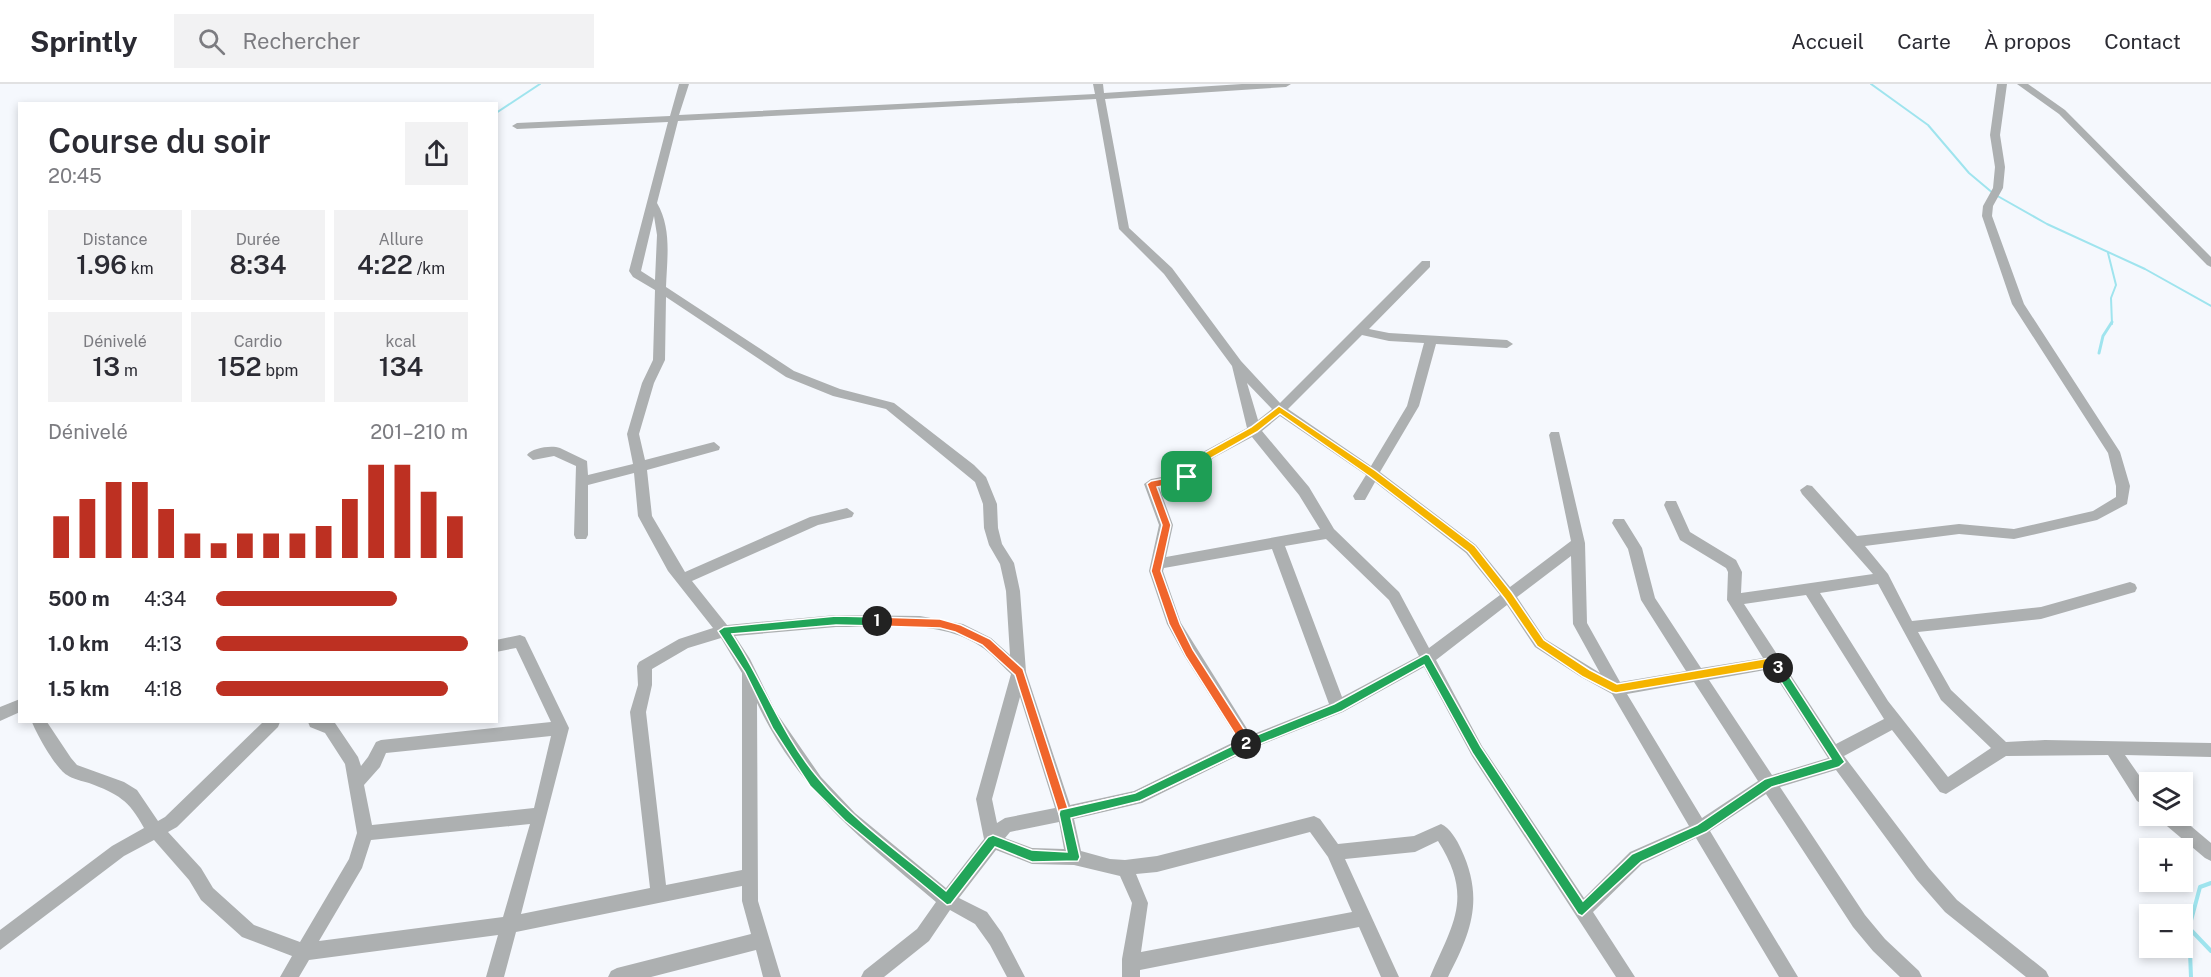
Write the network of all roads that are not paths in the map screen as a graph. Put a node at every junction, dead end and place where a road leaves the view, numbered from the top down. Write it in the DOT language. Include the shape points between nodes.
graph roads {
  1 [pos="684,84"];
  2 [pos="1286,84"];
  3 [pos="2001,84"];
  4 [pos="2022,84"];
  5 [pos="1099,90"];
  6 [pos="674,118"];
  7 [pos="517,126"];
  8 [pos="652,204"];
  9 [pos="2211,263"];
  10 [pos="1426,264"];
  11 [pos="662,289"];
  12 [pos="1360,331"];
  13 [pos="1431,339"];
  14 [pos="1507,344"];
  15 [pos="1237,364"];
  16 [pos="1279,409"];
  17 [pos="1254,429"];
  18 [pos="1555,435"];
  19 [pos="714,447"];
  20 [pos="533,455"];
  21 [pos="640,467"];
  22 [pos="1372,473"];
  23 [pos="582,482"];
  24 [pos="1807,490"];
  25 [pos="1360,496"];
  26 [pos="1671,505"];
  27 [pos="847,513"];
  28 [pos="1619,523"];
  29 [pos="1329,533"];
  30 [pos="581,535"];
  31 [pos="1852,542"];
  32 [pos="1277,543"];
  33 [pos="1578,543"];
  34 [pos="1157,564"];
  35 [pos="1883,578"];
  36 [pos="682,579"];
  37 [pos="1809,588"];
  38 [pos="2130,588"];
  39 [pos="1509,596"];
  40 [pos="1734,600"];
  41 [pos="1908,627"];
  42 [pos="724,631"];
  43 [pos="498,646"];
  44 [pos="1426,659"];
  45 [pos="1775,662"];
  46 [pos="749,669"];
  47 [pos="1019,672"];
  48 [pos="1696,675"];
  49 [pos="1616,689"];
  50 [pos="18,706"];
  51 [pos="1338,707"];
  52 [pos="0,714"];
  53 [pos="1894,721"];
  54 [pos="40,723"];
  55 [pos="272,723"];
  56 [pos="318,723"];
  57 [pos="561,728"];
  58 [pos="1248,743"];
  59 [pos="2002,749"];
  60 [pos="2113,750"];
  61 [pos="2211,750"];
  62 [pos="1836,758"];
  63 [pos="356,783"];
  64 [pos="1769,783"];
  65 [pos="2139,789"];
  66 [pos="1065,814"];
  67 [pos="540,815"];
  68 [pos="2179,826"];
  69 [pos="1701,828"];
  70 [pos="156,831"];
  71 [pos="365,833"];
  72 [pos="993,841"];
  73 [pos="1334,852"];
  74 [pos="2211,853"];
  75 [pos="1074,857"];
  76 [pos="1125,868"];
  77 [pos="750,876"];
  78 [pos="659,894"];
  79 [pos="947,900"];
  80 [pos="1582,910"];
  81 [pos="1365,918"];
  82 [pos="509,925"];
  83 [pos="761,940"];
  84 [pos="0,941"];
  85 [pos="304,952"];
  86 [pos="1131,970"];
  87 [pos="880,974"];
  88 [pos="289,977"];
  89 [pos="495,977"];
  90 [pos="617,977"];
  91 [pos="772,977"];
  92 [pos="1016,977"];
  93 [pos="1390,977"];
  94 [pos="1439,977"];
  95 [pos="1626,977"];
  96 [pos="1789,977"];
  97 [pos="1913,977"];
  98 [pos="2040,977"];
  1 -- 6 [label="street"];
  2 -- 5 [label="street"];
  3 -- 31 [label="street" via="1995,135 2000,167 1998,188 1987,216 2018,304 2114,452 2123,486 2122,500 2097,515 2014,534 1959,529"];
  4 -- 9 [label="street" via="2062,112"];
  5 -- 6 [label="street"];
  5 -- 15 [label="street" via="1124,229 1168,271"];
  6 -- 7 [label="street"];
  6 -- 8 [label="street"];
  8 -- 11 [label="street" via="660,218"];
  8 -- 11 [label="street" via="635,271"];
  10 -- 12 [label="street"];
  11 -- 21 [label="street" via="659,360 648,382 633,434"];
  11 -- 47 [label="street" via="790,374 837,393 890,406 981,480 990,504 991,528 1007,563 1013,591"];
  12 -- 13 [label="street"];
  12 -- 16 [label="street"];
  13 -- 14 [label="street"];
  13 -- 22 [label="street" via="1413,406"];
  15 -- 16 [label="street"];
  15 -- 17 [label="street"];
  16 -- 17 [label="street"];
  16 -- 22 [label="street"];
  17 -- 29 [label="street" via="1304,491"];
  17 -- 34 [label="street" via="1208,455 1187,477 1151,484 1166,525"];
  18 -- 33 [label="street"];
  19 -- 21 [label="street"];
  20 -- 23 [label="street" via="555,451 582,464"];
  21 -- 23 [label="street"];
  21 -- 36 [label="street" via="645,516"];
  22 -- 25 [label="street"];
  22 -- 39 [label="street" via="1471,549"];
  23 -- 30 [label="street"];
  24 -- 31 [label="street"];
  26 -- 40 [label="street" via="1685,536 1731,564 1735,572"];
  27 -- 36 [label="street" via="816,521"];
  28 -- 48 [label="street" via="1635,548 1647,600"];
  29 -- 32 [label="street"];
  29 -- 44 [label="street" via="1394,596"];
  31 -- 35 [label="street"];
  32 -- 34 [label="street"];
  32 -- 51 [label="street"];
  33 -- 39 [label="street"];
  33 -- 49 [label="street" via="1580,624"];
  34 -- 58 [label="street" via="1174,624"];
  35 -- 37 [label="street"];
  35 -- 41 [label="street"];
  36 -- 42 [label="street"];
  37 -- 40 [label="street"];
  37 -- 53 [label="street"];
  38 -- 41 [label="street" via="2042,613"];
  39 -- 44 [label="street"];
  39 -- 49 [label="street" via="1540,643"];
  40 -- 45 [label="street"];
  41 -- 59 [label="street" via="1946,695"];
  42 -- 46 [label="street"];
  42 -- 47 [label="street" via="836,621 940,624 986,642"];
  42 -- 78 [label="street" via="684,643 644,666 645,685 638,712"];
  43 -- 57 [label="street" via="520,641"];
  44 -- 51 [label="street"];
  44 -- 80 [label="street" via="1477,751"];
  45 -- 48 [label="street"];
  45 -- 62 [label="street"];
  46 -- 77 [label="street"];
  46 -- 79 [label="street" via="777,726 814,782 849,818"];
  47 -- 66 [label="street"];
  47 -- 72 [label="street" via="984,799"];
  48 -- 49 [label="street"];
  48 -- 64 [label="street"];
  49 -- 69 [label="street"];
  50 -- 52 [label="street"];
  51 -- 58 [label="street"];
  53 -- 59 [label="street" via="1946,787"];
  53 -- 62 [label="street"];
  54 -- 70 [label="street" via="68,766 78,774 131,795"];
  55 -- 70 [label="street" via="171,822"];
  56 -- 63 [label="street" via="330,728 352,762"];
  57 -- 63 [label="street" via="381,747"];
  57 -- 67 [label="street"];
  58 -- 66 [label="street" via="1136,798"];
  59 -- 60 [label="street"];
  60 -- 61 [label="street"];
  60 -- 65 [label="street"];
  62 -- 64 [label="street"];
  62 -- 98 [label="street" via="1951,906"];
  63 -- 71 [label="street"];
  64 -- 69 [label="street"];
  64 -- 97 [label="street" via="1859,921"];
  66 -- 72 [label="street" via="1005,826"];
  66 -- 75 [label="street"];
  67 -- 71 [label="street"];
  67 -- 82 [label="street"];
  68 -- 74 [label="street"];
  69 -- 80 [label="street" via="1636,858"];
  69 -- 96 [label="street"];
  70 -- 84 [label="street" via="118,851"];
  70 -- 85 [label="street" via="195,874 207,894 248,931"];
  71 -- 85 [label="street" via="356,862"];
  72 -- 75 [label="street" via="1032,856"];
  72 -- 79 [label="street"];
  73 -- 76 [label="street" via="1314,824 1157,864"];
  73 -- 81 [label="street"];
  73 -- 94 [label="street" via="1415,844 1441,832 1458,862 1468,895 1464,922"];
  75 -- 76 [label="street"];
  76 -- 86 [label="street" via="1140,903"];
  77 -- 78 [label="street"];
  77 -- 83 [label="street" via="750,901"];
  78 -- 82 [label="street"];
  79 -- 87 [label="street" via="923,935"];
  79 -- 92 [label="street" via="981,918"];
  80 -- 95 [label="street"];
  81 -- 86 [label="street"];
  81 -- 93 [label="street"];
  82 -- 85 [label="street"];
  82 -- 89 [label="street"];
  83 -- 90 [label="street"];
  83 -- 91 [label="street"];
  85 -- 88 [label="street"];
}
